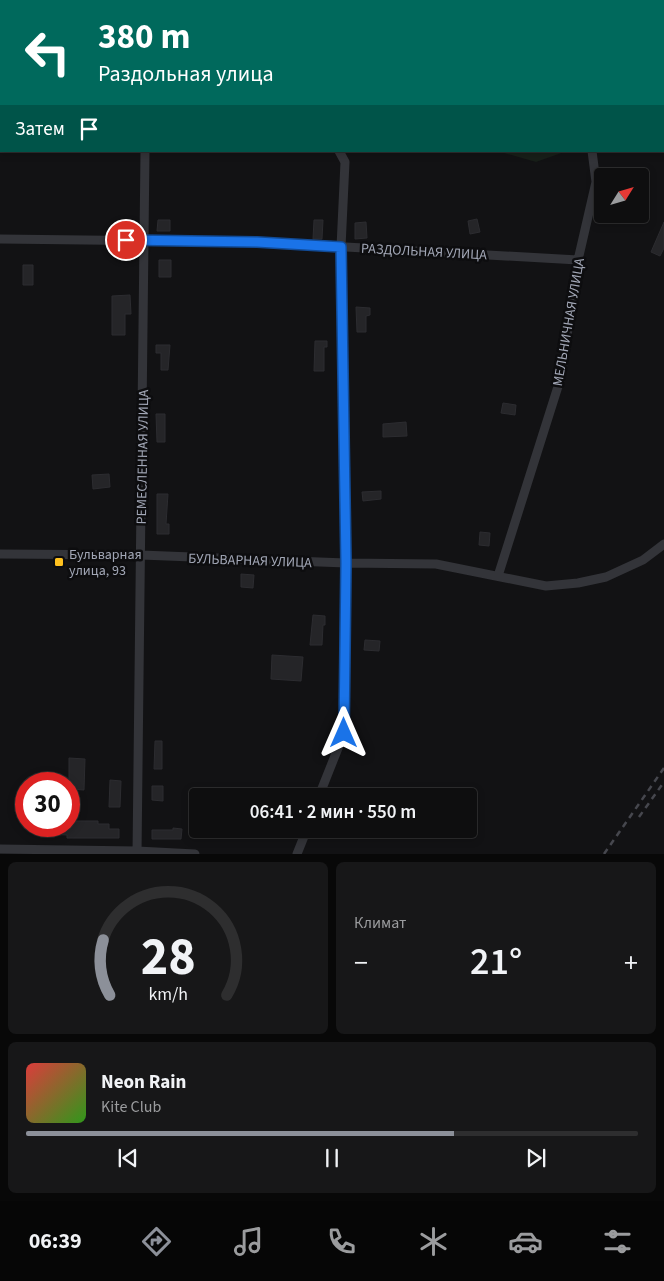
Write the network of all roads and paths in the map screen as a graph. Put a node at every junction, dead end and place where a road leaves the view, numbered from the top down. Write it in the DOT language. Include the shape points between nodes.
graph roads {
  1 [pos="145,152"];
  2 [pos="340,152"];
  3 [pos="592,152"];
  4 [pos="0,239"];
  5 [pos="144,241"];
  6 [pos="341,247"];
  7 [pos="578,260"];
  8 [pos="664,544"];
  9 [pos="0,554"];
  10 [pos="141,555"];
  11 [pos="346,563"];
  12 [pos="498,576"];
  13 [pos="323,788"];
  14 [pos="303,838"];
  15 [pos="0,849"];
  16 [pos="137,852"];
  17 [pos="195,854"];
  18 [pos="297,854"];
  1 -- 5 [label="street, РЕМЕСЛЕННАЯ УЛИЦА"];
  2 -- 6 [label="street" via="345,162"];
  3 -- 7 [label="street, МЕЛЬНИЧНАЯ УЛИЦА" via="596,182"];
  4 -- 5 [label="street, РАЗДОЛЬНАЯ УЛИЦА"];
  5 -- 6 [label="street, РАЗДОЛЬНАЯ УЛИЦА"];
  5 -- 10 [label="street, РЕМЕСЛЕННАЯ УЛИЦА"];
  6 -- 7 [label="street, РАЗДОЛЬНАЯ УЛИЦА"];
  6 -- 11 [label="street"];
  7 -- 12 [label="street, МЕЛЬНИЧНАЯ УЛИЦА" via="561,377"];
  8 -- 12 [label="street, БУЛЬВАРНАЯ УЛИЦА" via="643,560 606,577 578,584 546,586"];
  9 -- 10 [label="street, БУЛЬВАРНАЯ УЛИЦА"];
  10 -- 11 [label="street, БУЛЬВАРНАЯ УЛИЦА"];
  10 -- 16 [label="street, РЕМЕСЛЕННАЯ УЛИЦА"];
  11 -- 12 [label="street, БУЛЬВАРНАЯ УЛИЦА" via="436,564"];
  11 -- 13 [label="street" via="344,733"];
  14 -- 18 [label="street"];
  15 -- 16 [label="street"];
  16 -- 17 [label="street"];
}
